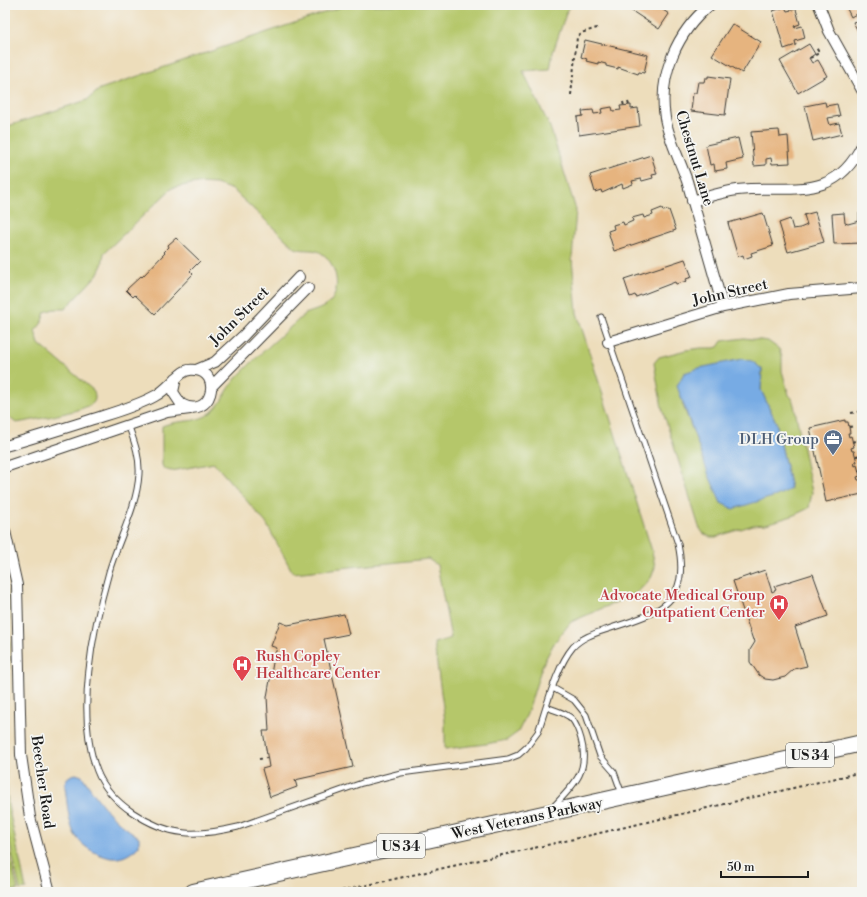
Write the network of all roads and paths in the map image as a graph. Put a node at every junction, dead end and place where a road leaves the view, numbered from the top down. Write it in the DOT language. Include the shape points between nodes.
graph roads {
  1 [pos="685,5"];
  2 [pos="710,5"];
  3 [pos="819,5"];
  4 [pos="689,9"];
  5 [pos="596,28"];
  6 [pos="816,47"];
  7 [pos="810,58"];
  8 [pos="862,90"];
  9 [pos="571,95"];
  10 [pos="623,102"];
  11 [pos="628,102"];
  12 [pos="629,105"];
  13 [pos="624,106"];
  14 [pos="862,145"];
  15 [pos="859,157"];
  16 [pos="692,200"];
  17 [pos="299,277"];
  18 [pos="308,288"];
  19 [pos="862,288"];
  20 [pos="723,307"];
  21 [pos="600,317"];
  22 [pos="608,342"];
  23 [pos="196,370"];
  24 [pos="176,378"];
  25 [pos="212,386"];
  26 [pos="195,408"];
  27 [pos="124,410"];
  28 [pos="862,411"];
  29 [pos="851,413"];
  30 [pos="128,424"];
  31 [pos="854,426"];
  32 [pos="849,428"];
  33 [pos="858,440"];
  34 [pos="852,442"];
  35 [pos="5,446"];
  36 [pos="862,455"];
  37 [pos="856,456"];
  38 [pos="5,467"];
  39 [pos="862,469"];
  40 [pos="858,470"];
  41 [pos="5,531"];
  42 [pos="553,688"];
  43 [pos="546,707"];
  44 [pos="862,743"];
  45 [pos="267,758"];
  46 [pos="259,759"];
  47 [pos="862,772"];
  48 [pos="623,797"];
  49 [pos="547,813"];
  50 [pos="50,892"];
  51 [pos="193,892"];
  52 [pos="336,892"];
  1 -- 4 [label="path"];
  2 -- 16 [label="street, Chestnut Lane" via="683,34 675,48 665,82 665,118"];
  3 -- 8 [label="street" via="829,31"];
  5 -- 9 [label="path" via="581,32 578,36"];
  6 -- 7 [label="path" via="819,53"];
  10 -- 13 [label="path"];
  11 -- 12 [label="path"];
  14 -- 15 [label="street"];
  15 -- 16 [label="street" via="837,177 812,188 736,190"];
  16 -- 20 [label="street, Chestnut Lane"];
  17 -- 23 [label="street, John Street" via="215,362"];
  18 -- 25 [label="street, John Street"];
  19 -- 20 [label="street, John Street" via="789,294"];
  20 -- 22 [label="street, John Street"];
  21 -- 22 [label="lane"];
  22 -- 42 [label="lane" via="678,544 682,573 678,586 662,608 584,638 574,647 562,666"];
  23 -- 24 [label="street" via="189,370"];
  23 -- 25 [label="street" via="209,378"];
  24 -- 26 [label="street" via="173,387 175,397 181,404"];
  24 -- 27 [label="street" via="157,395"];
  25 -- 26 [label="street" via="208,400"];
  26 -- 30 [label="street" via="167,412"];
  27 -- 30 [label="street"];
  27 -- 35 [label="street"];
  28 -- 29 [label="path"];
  30 -- 38 [label="street"];
  30 -- 43 [label="lane" via="139,459 139,475 100,609 92,648 87,699 88,735 97,773 106,787 128,810 156,826 188,834 205,834 238,827 362,783 393,775 508,759 518,754 534,738"];
  31 -- 32 [label="path"];
  33 -- 34 [label="path"];
  36 -- 37 [label="path"];
  39 -- 40 [label="path"];
  41 -- 50 [label="street, Beecher Road" via="17,585 21,756 30,817"];
  42 -- 43 [label="lane"];
  42 -- 48 [label="lane" via="574,700 586,715 600,756 614,772"];
  43 -- 49 [label="lane" via="571,718 579,734 585,761 569,790"];
  44 -- 48 [label="main road, West Veterans Parkway / US 34"];
  45 -- 46 [label="path"];
  47 -- 52 [label="path"];
  48 -- 49 [label="main road, West Veterans Parkway / US 34"];
  49 -- 51 [label="main road, West Veterans Parkway / US 34"];
}
